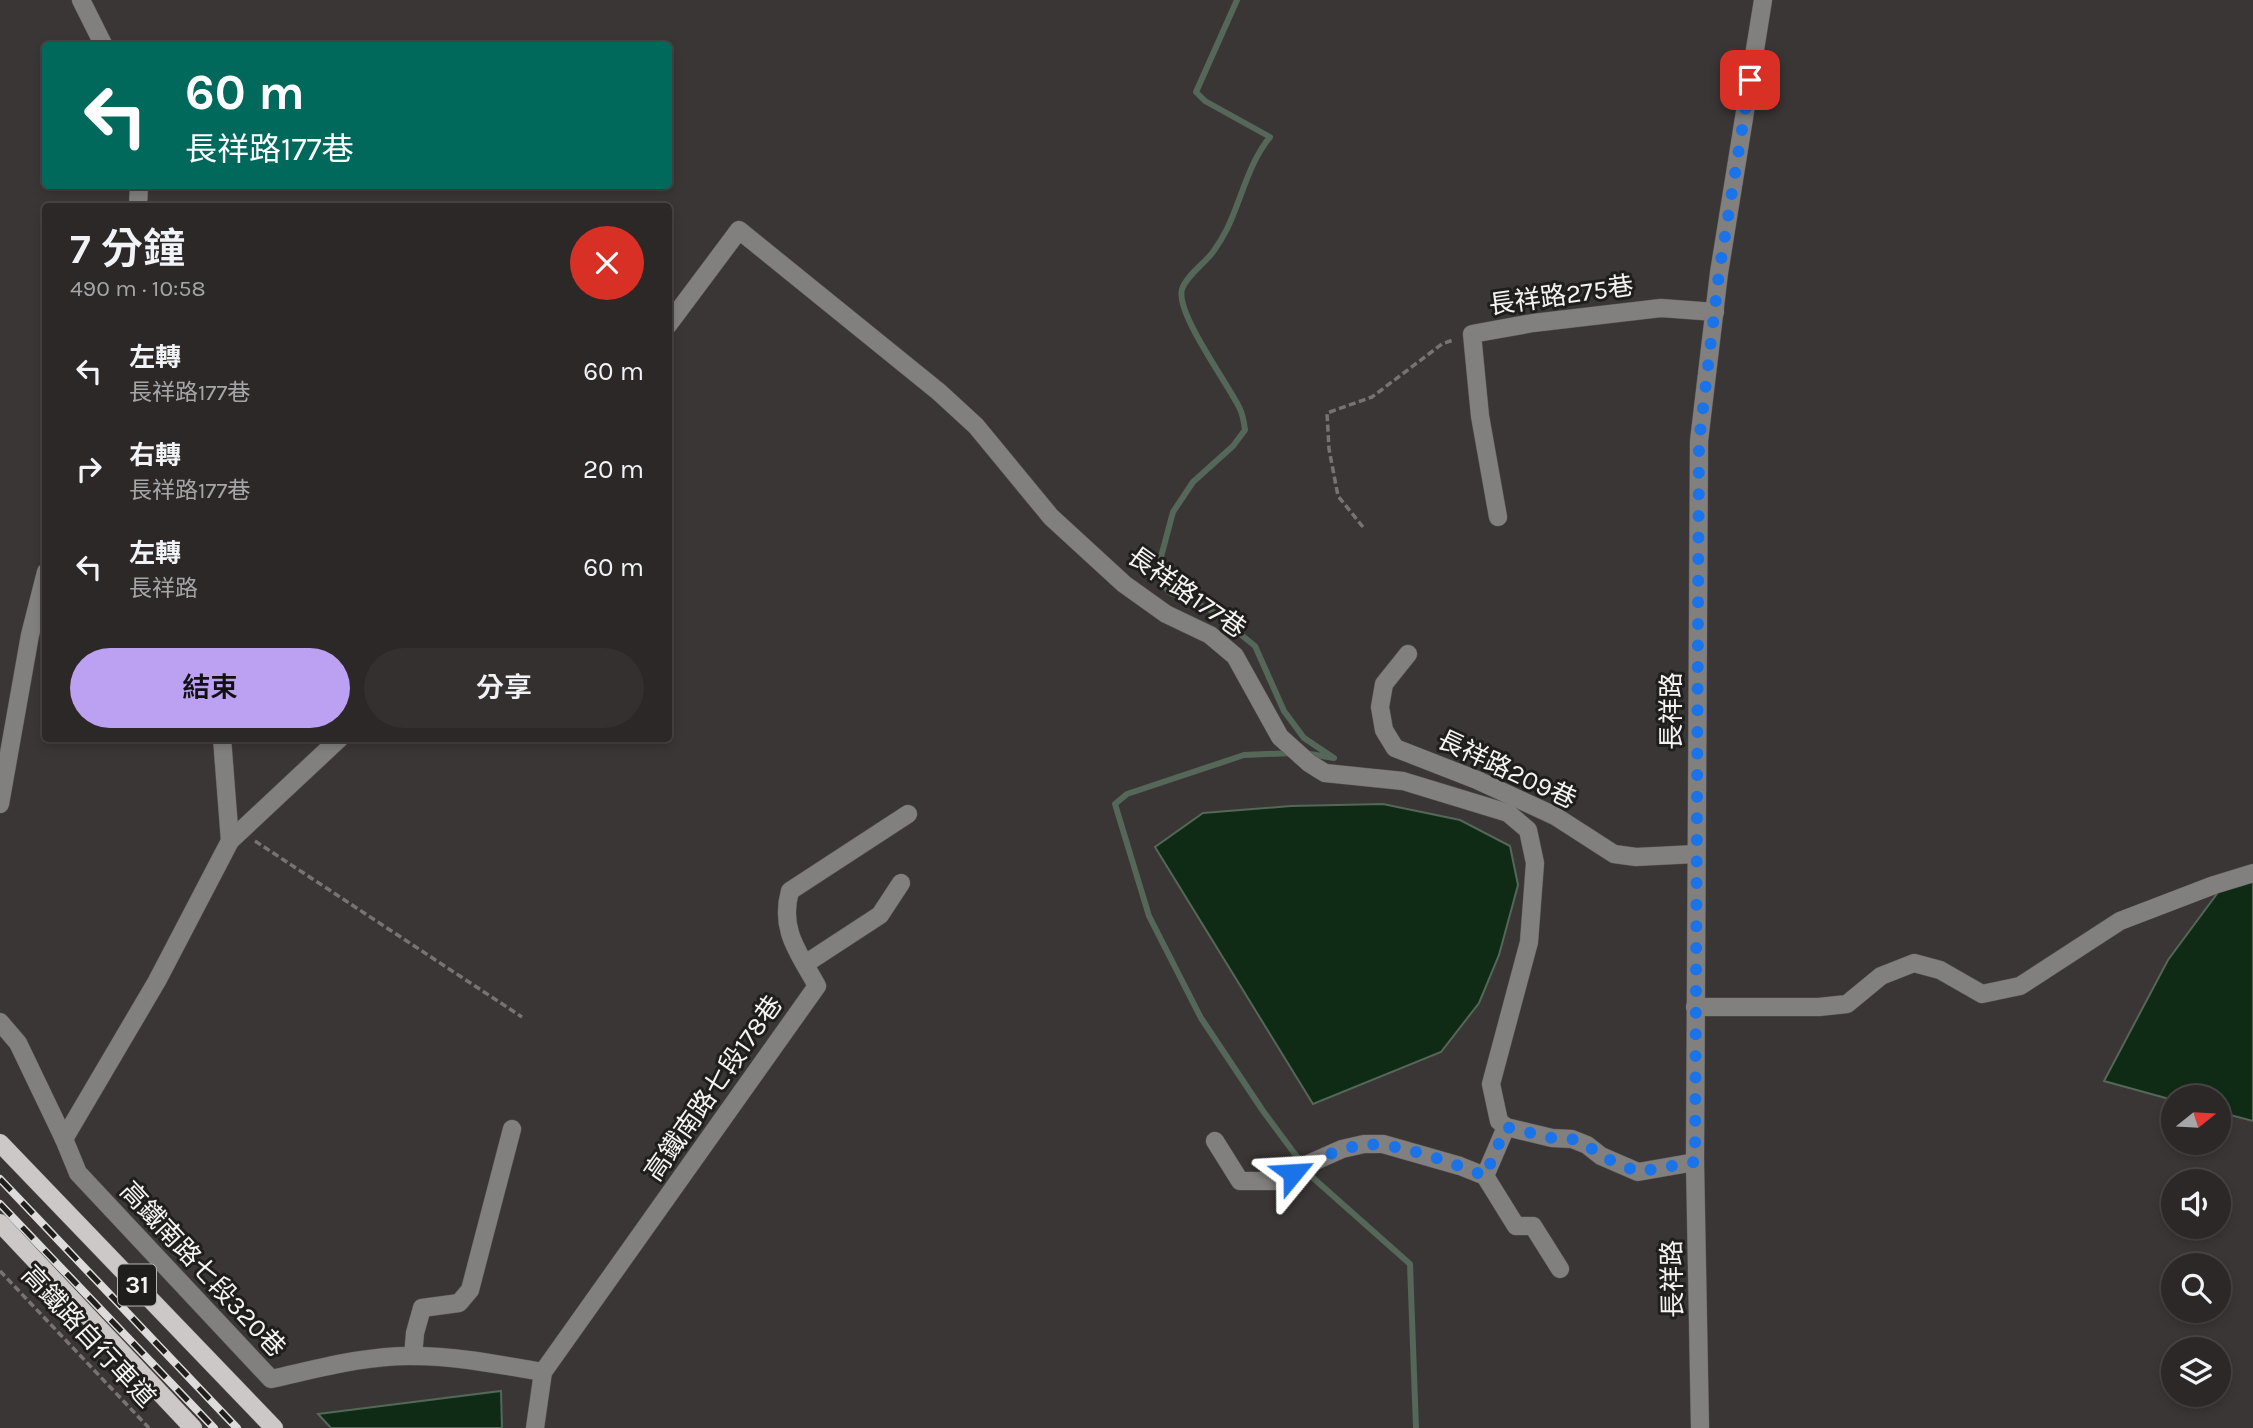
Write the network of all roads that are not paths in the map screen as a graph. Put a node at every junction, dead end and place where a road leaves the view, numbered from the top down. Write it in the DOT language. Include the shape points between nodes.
graph roads {
  1 [pos="81,0"];
  2 [pos="1763,0"];
  3 [pos="102,42"];
  4 [pos="1715,312"];
  5 [pos="672,320"];
  6 [pos="1498,517"];
  7 [pos="42,588"];
  8 [pos="1408,654"];
  9 [pos="223,742"];
  10 [pos="336,742"];
  11 [pos="0,804"];
  12 [pos="908,814"];
  13 [pos="237,835"];
  14 [pos="1696,854"];
  15 [pos="2253,873"];
  16 [pos="901,883"];
  17 [pos="805,964"];
  18 [pos="1695,1006"];
  19 [pos="0,1022"];
  20 [pos="1506,1127"];
  21 [pos="512,1129"];
  22 [pos="64,1139"];
  23 [pos="1215,1141"];
  24 [pos="0,1143"];
  25 [pos="1695,1162"];
  26 [pos="1485,1176"];
  27 [pos="0,1223"];
  28 [pos="1560,1269"];
  29 [pos="413,1356"];
  30 [pos="543,1372"];
  31 [pos="193,1428"];
  32 [pos="274,1428"];
  33 [pos="535,1428"];
  34 [pos="1700,1428"];
  1 -- 3 [label="street"];
  2 -- 4 [label="street, 長祥路"];
  4 -- 6 [label="street, 長祥路275巷" via="1661,308 1472,334 1480,416"];
  4 -- 14 [label="street, 長祥路" via="1699,442"];
  5 -- 20 [label="street, 長祥路177巷" via="739,230 958,409 1051,517 1124,584 1166,614 1210,635 1235,656 1280,737 1308,763 1325,773 1403,781 1486,805 1508,813 1528,830 1535,863 1530,942 1491,1084 1496,1113"];
  7 -- 11 [label="street"];
  8 -- 14 [label="street, 長祥路209巷" via="1384,684 1380,707 1384,730 1395,748 1555,816 1614,854"];
  9 -- 13 [label="street"];
  10 -- 13 [label="street"];
  12 -- 17 [label="street, 高鐵南路七段178巷" via="790,891 786,928"];
  13 -- 22 [label="street"];
  14 -- 18 [label="street, 長祥路"];
  15 -- 18 [label="street" via="2120,920 2020,986 1982,994 1940,970 1914,963 1881,976 1847,1004"];
  16 -- 17 [label="street" via="880,915"];
  17 -- 30 [label="street, 高鐵南路七段178巷" via="817,986"];
  18 -- 25 [label="street, 長祥路"];
  19 -- 22 [label="street, 高鐵南路七段320巷" via="18,1043"];
  20 -- 25 [label="street" via="1572,1139 1638,1172"];
  20 -- 26 [label="street"];
  21 -- 29 [label="street" via="470,1290 459,1303 422,1308"];
  22 -- 29 [label="street, 高鐵南路七段320巷" via="78,1173 271,1379 356,1361"];
  23 -- 26 [label="street" via="1240,1181 1279,1181 1342,1149 1374,1144"];
  24 -- 32 [label="main road, 31"];
  25 -- 34 [label="street, 長祥路"];
  26 -- 28 [label="street" via="1516,1226 1533,1226"];
  27 -- 31 [label="main road, 31"];
  29 -- 30 [label="street, 高鐵南路七段320巷"];
  30 -- 33 [label="street, 高鐵南路七段178巷"];
}
